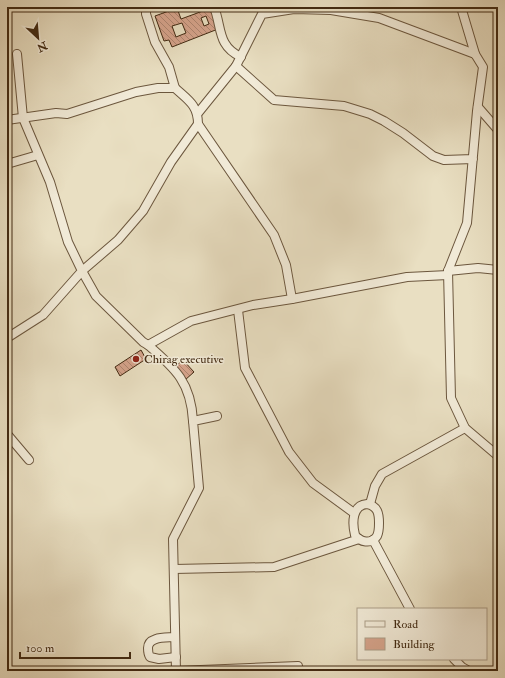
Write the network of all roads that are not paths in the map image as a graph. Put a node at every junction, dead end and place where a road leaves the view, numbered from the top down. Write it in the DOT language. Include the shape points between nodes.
graph roads {
  1 [pos="146,7"];
  2 [pos="214,7"];
  3 [pos="461,7"];
  4 [pos="17,54"];
  5 [pos="475,54"];
  6 [pos="241,57"];
  7 [pos="236,66"];
  8 [pos="175,88"];
  9 [pos="478,107"];
  10 [pos="198,113"];
  11 [pos="23,118"];
  12 [pos="7,120"];
  13 [pos="198,124"];
  14 [pos="498,130"];
  15 [pos="38,155"];
  16 [pos="473,159"];
  17 [pos="7,164"];
  18 [pos="498,270"];
  19 [pos="82,271"];
  20 [pos="448,273"];
  21 [pos="292,299"];
  22 [pos="238,310"];
  23 [pos="7,338"];
  24 [pos="148,345"];
  25 [pos="216,416"];
  26 [pos="193,421"];
  27 [pos="465,428"];
  28 [pos="7,434"];
  29 [pos="498,456"];
  30 [pos="29,460"];
  31 [pos="370,504"];
  32 [pos="354,513"];
  33 [pos="358,539"];
  34 [pos="373,540"];
  35 [pos="174,569"];
  36 [pos="409,608"];
  37 [pos="175,637"];
  38 [pos="176,657"];
  39 [pos="455,660"];
  40 [pos="176,671"];
  41 [pos="298,671"];
  42 [pos="469,671"];
  1 -- 8 [label="street" via="155,42 169,67"];
  2 -- 6 [label="street" via="225,45"];
  3 -- 5 [label="street"];
  4 -- 11 [label="street"];
  5 -- 6 [label="street" via="378,18 331,10 294,9 262,14"];
  5 -- 9 [label="street" via="483,67"];
  6 -- 7 [label="street"];
  7 -- 10 [label="street"];
  7 -- 16 [label="street" via="274,100 344,106 384,121 433,156 444,160"];
  8 -- 10 [label="street"];
  8 -- 11 [label="street" via="136,92 67,114"];
  9 -- 14 [label="street"];
  9 -- 16 [label="street"];
  10 -- 13 [label="street"];
  11 -- 12 [label="street"];
  11 -- 15 [label="street"];
  13 -- 19 [label="street" via="171,162 143,211 118,240"];
  13 -- 21 [label="street" via="274,235 286,266"];
  15 -- 17 [label="street"];
  15 -- 19 [label="street" via="50,182 68,242"];
  16 -- 20 [label="street" via="467,223"];
  18 -- 20 [label="street" via="478,268"];
  19 -- 23 [label="street" via="43,315"];
  19 -- 24 [label="street" via="96,296"];
  20 -- 21 [label="street" via="407,277"];
  20 -- 27 [label="street" via="451,398"];
  21 -- 22 [label="street"];
  22 -- 24 [label="street" via="192,321"];
  22 -- 32 [label="street" via="245,368 289,452 313,483"];
  24 -- 26 [label="street" via="172,367 185,384 192,406"];
  25 -- 26 [label="street"];
  26 -- 35 [label="street" via="199,488 173,539"];
  27 -- 29 [label="street"];
  27 -- 31 [label="street" via="382,474 375,486"];
  28 -- 30 [label="street"];
  31 -- 32 [label="street" via="360,506"];
  31 -- 34 [label="street" via="378,512 379,532"];
  32 -- 33 [label="street" via="354,533"];
  33 -- 34 [label="street" via="366,542"];
  33 -- 35 [label="street" via="274,567"];
  34 -- 36 [label="street"];
  35 -- 37 [label="street"];
  37 -- 38 [label="street"];
  37 -- 38 [label="street" via="150,641 148,654 159,659"];
  38 -- 40 [label="street"];
  39 -- 42 [label="street"];
  40 -- 41 [label="street" via="298,666"];
}
